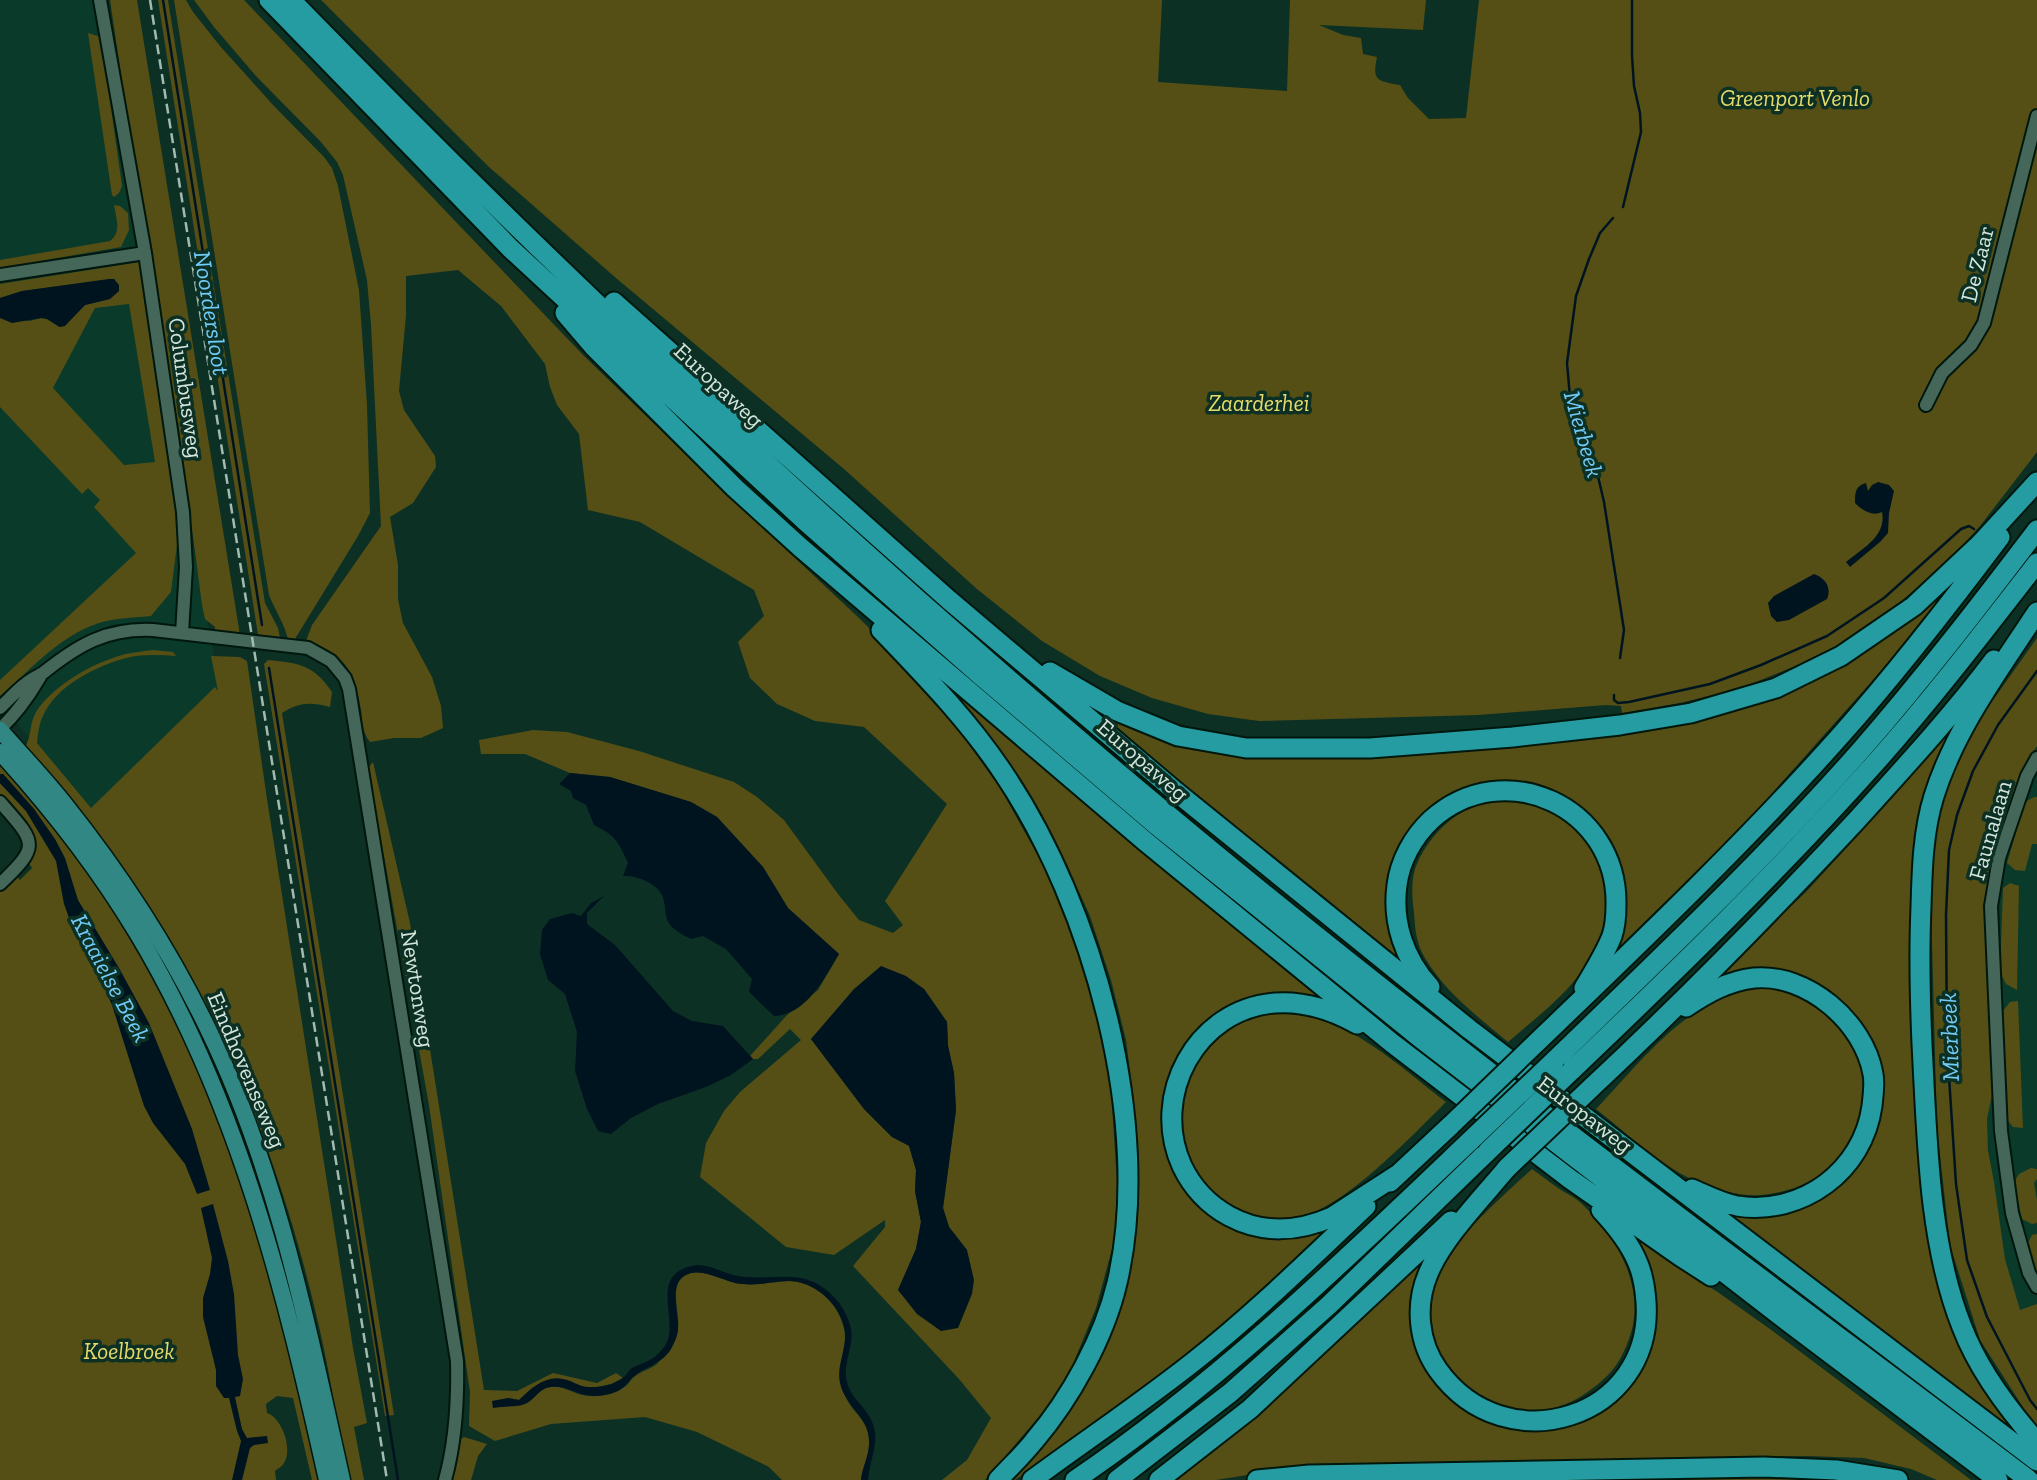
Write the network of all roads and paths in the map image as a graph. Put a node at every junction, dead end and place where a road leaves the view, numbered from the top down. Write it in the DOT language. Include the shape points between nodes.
graph roads {
  1 [pos="100,0"];
  2 [pos="269,0"];
  3 [pos="291,0"];
  4 [pos="400,112"];
  5 [pos="2037,116"];
  6 [pos="510,248"];
  7 [pos="145,253"];
  8 [pos="0,275"];
  9 [pos="1926,405"];
  10 [pos="2037,482"];
  11 [pos="2037,488"];
  12 [pos="2037,530"];
  13 [pos="800,547"];
  14 [pos="2037,563"];
  15 [pos="949,600"];
  16 [pos="2037,603"];
  17 [pos="2037,612"];
  18 [pos="182,633"];
  19 [pos="41,674"];
  20 [pos="0,708"];
  21 [pos="0,730"];
  22 [pos="0,752"];
  23 [pos="2037,758"];
  24 [pos="0,802"];
  25 [pos="0,884"];
  26 [pos="1570,1010"];
  27 [pos="1657,1026"];
  28 [pos="1469,1029"];
  29 [pos="1392,1042"];
  30 [pos="1563,1065"];
  31 [pos="1642,1161"];
  32 [pos="1507,1168"];
  33 [pos="1400,1173"];
  34 [pos="1570,1179"];
  35 [pos="2037,1287"];
  36 [pos="1795,1327"];
  37 [pos="2037,1441"];
  38 [pos="2037,1461"];
  39 [pos="327,1480"];
  40 [pos="342,1480"];
  41 [pos="445,1480"];
  42 [pos="998,1480"];
  43 [pos="1032,1480"];
  44 [pos="1075,1480"];
  45 [pos="1117,1480"];
  46 [pos="1159,1480"];
  47 [pos="1257,1480"];
  48 [pos="1898,1480"];
  49 [pos="1998,1480"];
  50 [pos="2029,1480"];
  1 -- 7 [label="street, Columbusweg"];
  2 -- 6 [label="highway, Europaweg"];
  3 -- 4 [label="highway, Europaweg"];
  4 -- 15 [label="highway"];
  4 -- 50 [label="highway, Europaweg" via="694,397 887,572 1167,813 1543,1113"];
  5 -- 9 [label="street, De Zaar" via="1984,323 1971,345 1942,373"];
  6 -- 13 [label="highway" via="594,347"];
  6 -- 36 [label="highway, Europaweg" via="815,529 1156,824 1419,1037"];
  7 -- 8 [label="street"];
  7 -- 18 [label="street, Columbusweg" via="183,512"];
  10 -- 15 [label="highway" via="1914,606 1830,662 1776,688 1691,713 1526,736 1370,748 1246,748 1178,736 1117,711 1059,679"];
  11 -- 26 [label="highway" via="1935,623 1841,734 1755,828"];
  12 -- 30 [label="highway" via="1954,639 1860,750"];
  13 -- 29 [label="highway" via="1146,842"];
  13 -- 42 [label="highway" via="945,696 1005,775 1068,897 1108,1019 1126,1130 1128,1195 1116,1284 1077,1380 1035,1441"];
  14 -- 30 [label="highway" via="1877,761 1763,883"];
  15 -- 28 [label="highway" via="1175,791"];
  16 -- 27 [label="highway" via="1898,775"];
  17 -- 37 [label="highway" via="1955,743 1933,798 1922,861 1919,978 1926,1131 1948,1287 1979,1363"];
  18 -- 19 [label="street" via="133,630 93,640"];
  18 -- 41 [label="street, Newtonweg" via="309,648 331,661 349,690 457,1361 456,1429"];
  19 -- 20 [label="street"];
  19 -- 21 [label="street"];
  21 -- 40 [label="main road, Eindhovenseweg" via="114,870 208,1029 248,1124 279,1220"];
  22 -- 39 [label="main road, Eindhovenseweg" via="61,823 118,903 198,1049 263,1225"];
  23 -- 35 [label="street, Faunalaan" via="2000,858 1991,906 2001,1131 2012,1213"];
  24 -- 25 [label="street" via="29,842 21,864"];
  26 -- 28 [label="highway" via="1612,935 1616,889 1612,867 1593,834 1562,806 1526,792 1496,790 1462,799 1423,828 1407,851 1394,904 1413,965"];
  26 -- 33 [label="highway, bridge"];
  27 -- 31 [label="highway" via="1730,982 1756,978 1807,988 1848,1022 1862,1044 1873,1074 1873,1096 1870,1122 1846,1166 1829,1183 1789,1202 1736,1206 1708,1197"];
  27 -- 32 [label="highway, bridge"];
  28 -- 31 [label="highway"];
  29 -- 33 [label="highway" via="1342,1016 1303,1004 1272,1003 1237,1013 1203,1037 1185,1062 1171,1116 1174,1144 1202,1195 1224,1213 1265,1229 1320,1222"];
  29 -- 34 [label="highway"];
  30 -- 44 [label="highway, bridge" via="1471,1140 1270,1328"];
  30 -- 45 [label="highway, bridge" via="1487,1152 1310,1322 1230,1393"];
  31 -- 38 [label="highway"];
  32 -- 34 [label="highway" via="1433,1261 1422,1294 1420,1322 1435,1367 1462,1397 1491,1414 1520,1421 1561,1418 1591,1406 1625,1375 1644,1333 1645,1291 1631,1248"];
  32 -- 46 [label="highway" via="1250,1409"];
  33 -- 43 [label="highway" via="1222,1338"];
  34 -- 36 [label="highway" via="1680,1256"];
  36 -- 49 [label="highway, Europaweg"];
  47 -- 48 [label="highway" via="1310,1475 1764,1467 1836,1469"];
}
